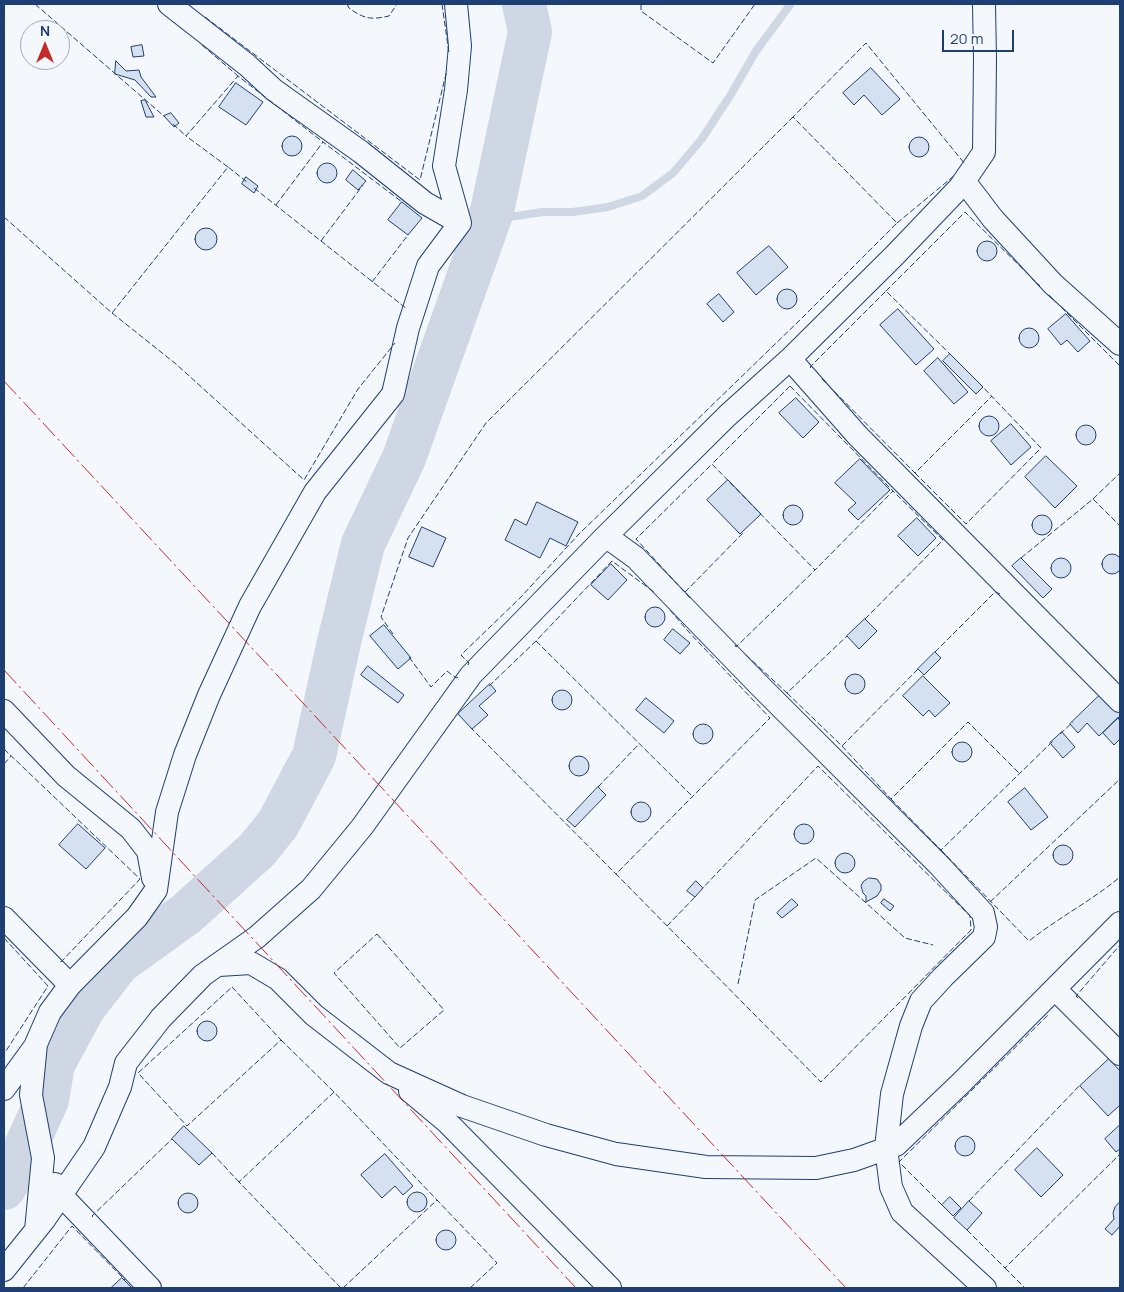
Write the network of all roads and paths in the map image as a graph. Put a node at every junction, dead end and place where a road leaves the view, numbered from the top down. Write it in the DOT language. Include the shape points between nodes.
graph roads {
  1 [pos="169,4"];
  2 [pos="456,4"];
  3 [pos="984,4"];
  4 [pos="964,181"];
  5 [pos="460,223"];
  6 [pos="1120,344"];
  7 [pos="790,359"];
  8 [pos="604,538"];
  9 [pos="1120,701"];
  10 [pos="4,711"];
  11 [pos="156,890"];
  12 [pos="4,918"];
  13 [pos="1120,923"];
  14 [pos="219,965"];
  15 [pos="70,985"];
  16 [pos="1055,989"];
  17 [pos="36,1044"];
  18 [pos="1120,1054"];
  19 [pos="389,1073"];
  20 [pos="4,1089"];
  21 [pos="886,1148"];
  22 [pos="43,1158"];
  23 [pos="61,1195"];
  24 [pos="36,1231"];
  25 [pos="4,1270"];
  26 [pos="150,1288"];
  27 [pos="610,1288"];
  28 [pos="985,1288"];
  1 -- 5 [label="street" via="274,90 426,202"];
  2 -- 5 [label="street" via="460,46 444,166"];
  3 -- 4 [label="street" via="984,152"];
  4 -- 6 [label="street" via="993,219 1053,284"];
  4 -- 7 [label="street"];
  5 -- 11 [label="street" via="428,266 408,328 393,394 315,492 250,606 209,695 167,812"];
  7 -- 8 [label="street" via="727,416"];
  7 -- 9 [label="street" via="857,435"];
  8 -- 14 [label="street" via="471,675 362,827 311,889 257,937"];
  8 -- 21 [label="street" via="636,558 939,865 983,914 984,937 921,1002 911,1026 892,1094"];
  10 -- 11 [label="street" via="66,776 131,829 148,851"];
  11 -- 15 [label="street" via="137,917"];
  12 -- 15 [label="street"];
  13 -- 16 [label="street"];
  14 -- 19 [label="street" via="250,963 278,979 314,1015"];
  14 -- 23 [label="street" via="203,975 161,1018 126,1063 120,1088 94,1148"];
  15 -- 17 [label="street" via="50,1012"];
  16 -- 18 [label="street"];
  16 -- 21 [label="street" via="896,1145"];
  17 -- 20 [label="street"];
  17 -- 22 [label="street" via="31,1095"];
  19 -- 21 [label="street" via="462,1106 546,1135 616,1154 706,1167 782,1169 816,1168 854,1160"];
  19 -- 27 [label="street" via="446,1122"];
  21 -- 28 [label="street" via="891,1187 902,1212"];
  22 -- 23 [label="street"];
  22 -- 24 [label="street"];
  23 -- 24 [label="street"];
  23 -- 26 [label="street"];
  24 -- 25 [label="street"];
}
